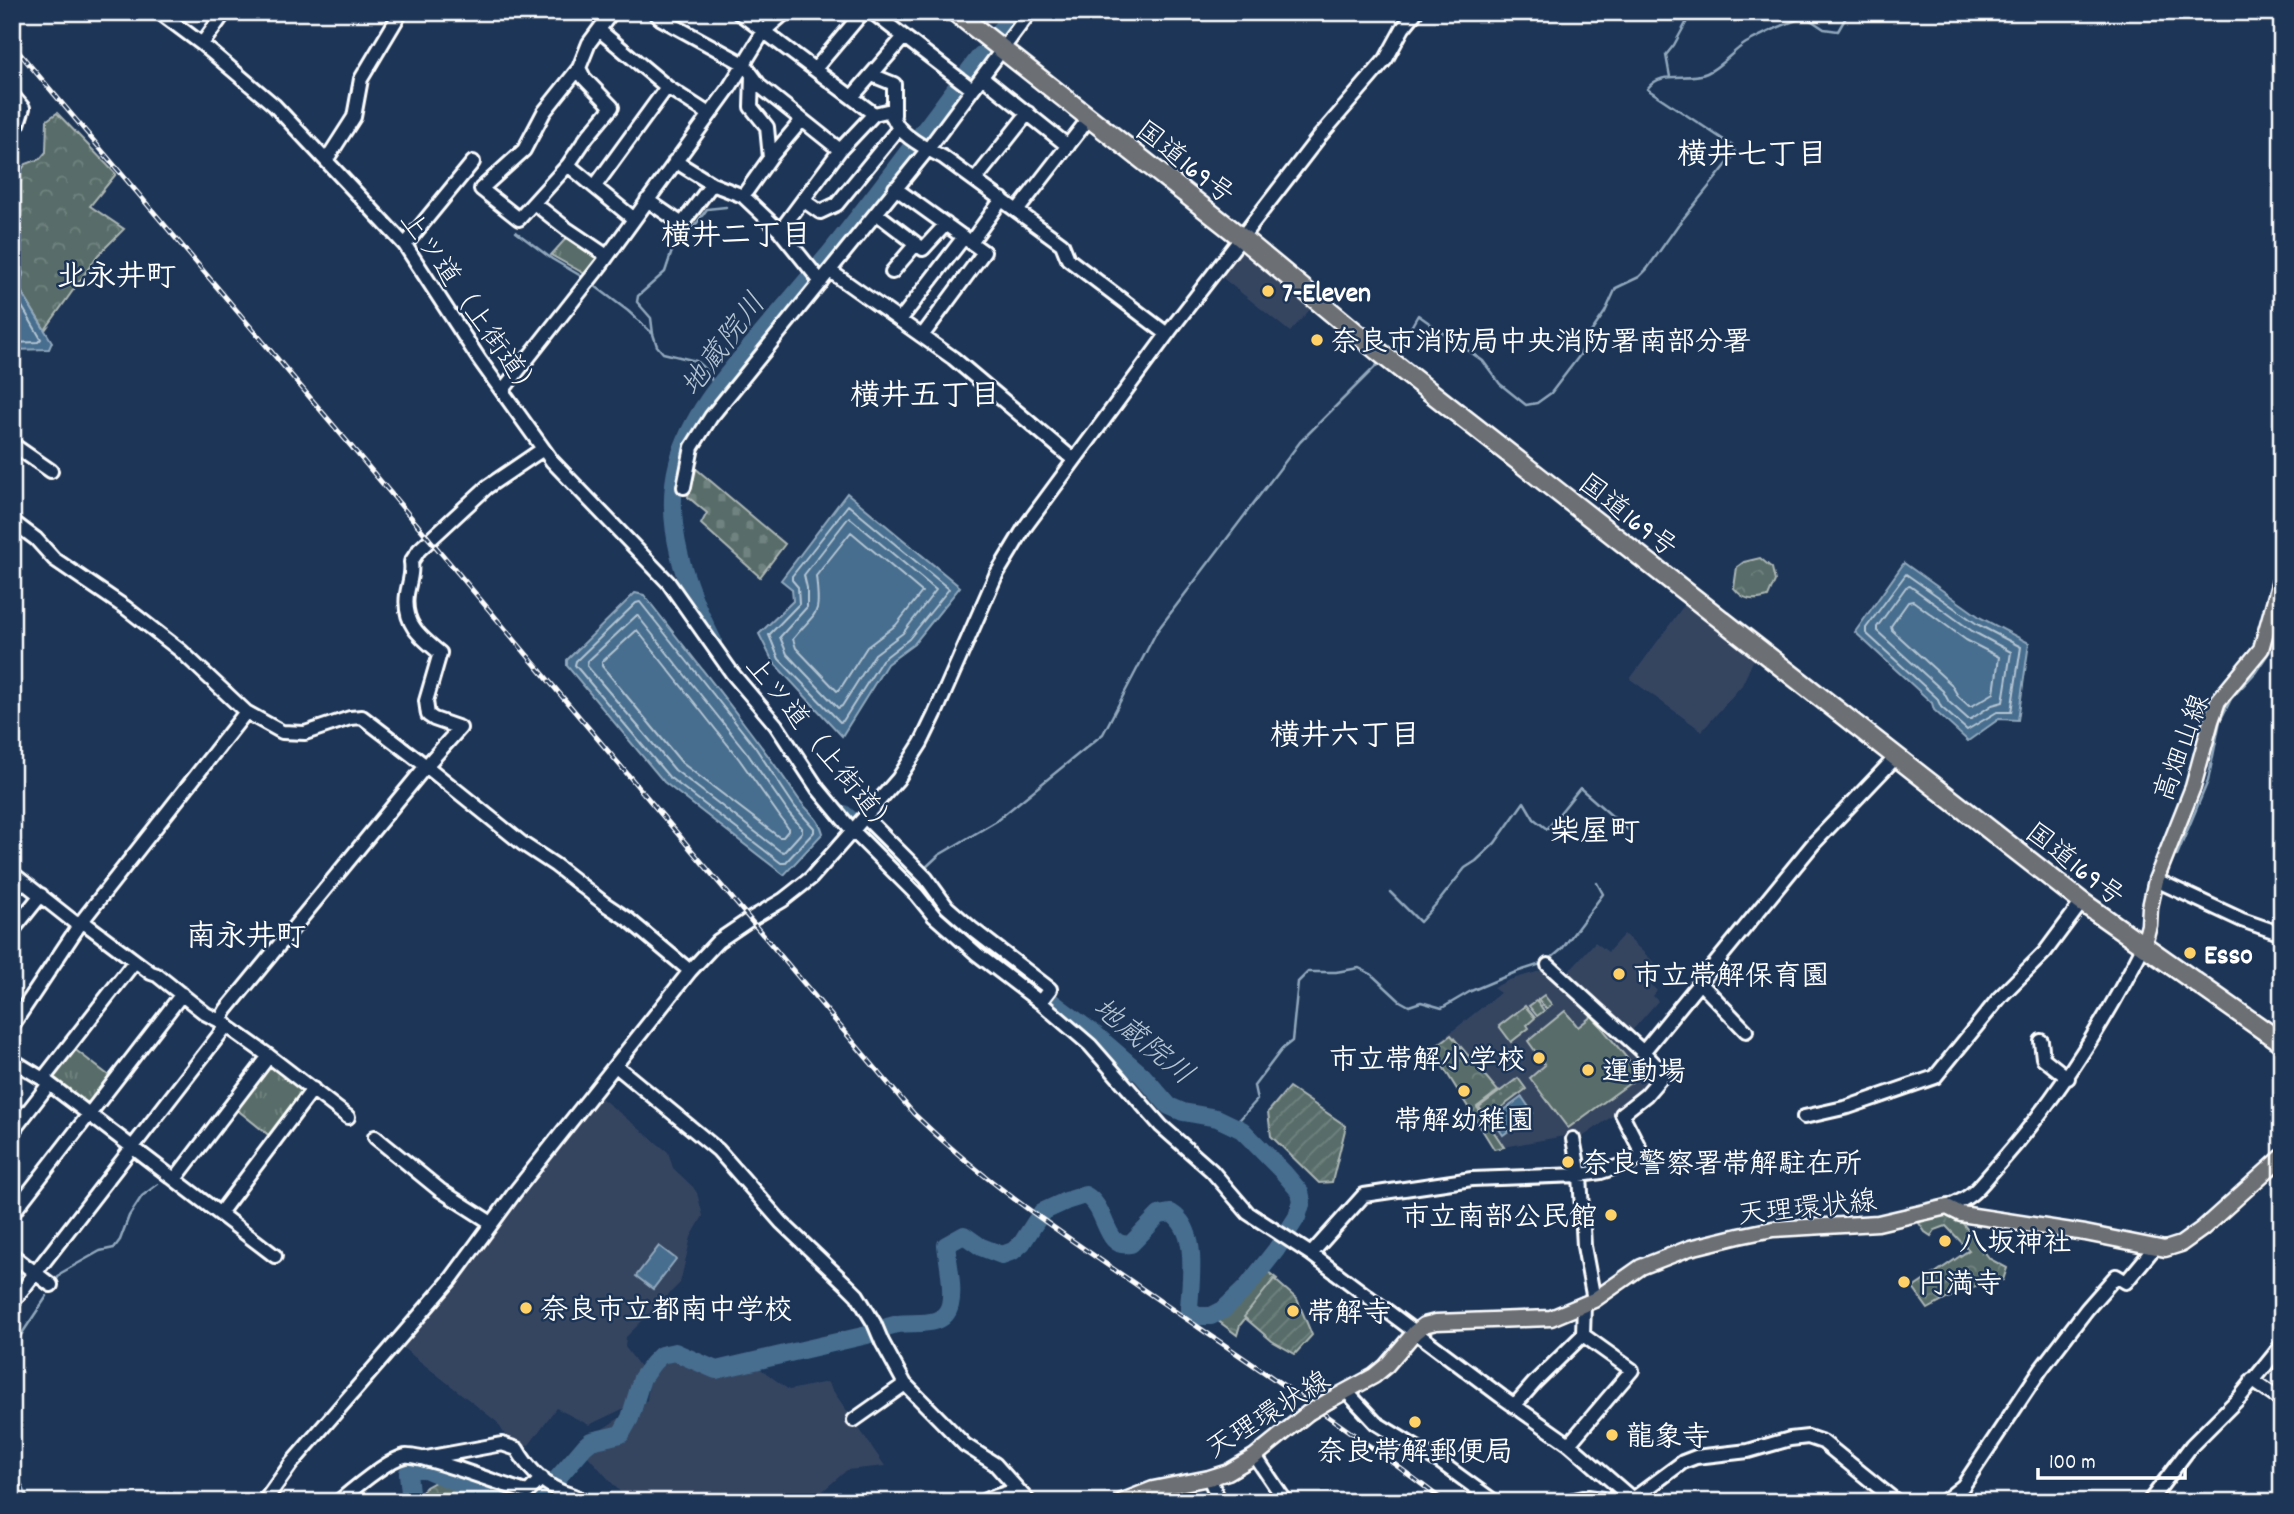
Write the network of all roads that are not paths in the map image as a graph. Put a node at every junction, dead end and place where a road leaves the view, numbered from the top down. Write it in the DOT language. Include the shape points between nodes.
graph roads {
  1 [pos="159,12"];
  2 [pos="225,12"];
  3 [pos="401,12"];
  4 [pos="612,12"];
  5 [pos="654,12"];
  6 [pos="738,12"];
  7 [pos="786,12"];
  8 [pos="863,12"];
  9 [pos="872,12"];
  10 [pos="955,12"];
  11 [pos="1030,12"];
  12 [pos="1416,12"];
  13 [pos="599,30"];
  14 [pos="764,31"];
  15 [pos="904,37"];
  16 [pos="202,44"];
  17 [pos="1002,49"];
  18 [pos="744,64"];
  19 [pos="579,68"];
  20 [pos="815,69"];
  21 [pos="872,75"];
  22 [pos="752,76"];
  23 [pos="982,77"];
  24 [pos="965,84"];
  25 [pos="667,87"];
  26 [pos="12,95"];
  27 [pos="852,97"];
  28 [pos="1028,113"];
  29 [pos="709,114"];
  30 [pos="874,114"];
  31 [pos="1090,117"];
  32 [pos="802,120"];
  33 [pos="896,122"];
  34 [pos="12,129"];
  35 [pos="920,144"];
  36 [pos="1068,146"];
  37 [pos="840,150"];
  38 [pos="770,158"];
  39 [pos="327,159"];
  40 [pos="473,162"];
  41 [pos="675,162"];
  42 [pos="569,165"];
  43 [pos="975,180"];
  44 [pos="712,184"];
  45 [pos="594,186"];
  46 [pos="895,188"];
  47 [pos="743,196"];
  48 [pos="1002,199"];
  49 [pos="803,200"];
  50 [pos="647,201"];
  51 [pos="534,203"];
  52 [pos="1017,211"];
  53 [pos="876,213"];
  54 [pos="634,219"];
  55 [pos="946,224"];
  56 [pos="780,230"];
  57 [pos="1242,238"];
  58 [pos="967,240"];
  59 [pos="916,244"];
  60 [pos="405,245"];
  61 [pos="607,256"];
  62 [pos="830,271"];
  63 [pos="892,272"];
  64 [pos="814,274"];
  65 [pos="900,320"];
  66 [pos="1167,334"];
  67 [pos="922,336"];
  68 [pos="502,391"];
  69 [pos="12,443"];
  70 [pos="543,449"];
  71 [pos="1074,460"];
  72 [pos="51,471"];
  73 [pos="684,487"];
  74 [pos="12,521"];
  75 [pos="2282,575"];
  76 [pos="246,712"];
  77 [pos="1897,756"];
  78 [pos="426,766"];
  79 [pos="865,817"];
  80 [pos="852,831"];
  81 [pos="12,873"];
  82 [pos="2156,880"];
  83 [pos="41,895"];
  84 [pos="2081,902"];
  85 [pos="80,923"];
  86 [pos="12,931"];
  87 [pos="2282,934"];
  88 [pos="2143,947"];
  89 [pos="135,961"];
  90 [pos="1548,965"];
  91 [pos="690,971"];
  92 [pos="1701,984"];
  93 [pos="181,994"];
  94 [pos="1044,997"];
  95 [pos="223,1023"];
  96 [pos="12,1026"];
  97 [pos="1746,1031"];
  98 [pos="2041,1041"];
  99 [pos="2282,1043"];
  100 [pos="1643,1052"];
  101 [pos="269,1056"];
  102 [pos="12,1060"];
  103 [pos="616,1066"];
  104 [pos="2068,1078"];
  105 [pos="46,1081"];
  106 [pos="313,1089"];
  107 [pos="89,1114"];
  108 [pos="348,1117"];
  109 [pos="1804,1117"];
  110 [pos="12,1132"];
  111 [pos="374,1137"];
  112 [pos="1573,1139"];
  113 [pos="132,1147"];
  114 [pos="2282,1157"];
  115 [pos="1580,1175"];
  116 [pos="175,1179"];
  117 [pos="1947,1208"];
  118 [pos="220,1213"];
  119 [pos="12,1214"];
  120 [pos="487,1220"];
  121 [pos="2155,1247"];
  122 [pos="1311,1254"];
  123 [pos="12,1255"];
  124 [pos="275,1256"];
  125 [pos="35,1273"];
  126 [pos="51,1285"];
  127 [pos="1589,1302"];
  128 [pos="12,1303"];
  129 [pos="1415,1332"];
  130 [pos="1583,1335"];
  131 [pos="2282,1345"];
  132 [pos="2252,1380"];
  133 [pos="905,1384"];
  134 [pos="1347,1392"];
  135 [pos="2282,1402"];
  136 [pos="1514,1406"];
  137 [pos="854,1420"];
  138 [pos="1569,1444"];
  139 [pos="1255,1456"];
  140 [pos="423,1458"];
  141 [pos="1209,1478"];
  142 [pos="543,1479"];
  143 [pos="1017,1489"];
  144 [pos="578,1499"];
  145 [pos="1631,1501"];
  146 [pos="264,1502"];
  147 [pos="338,1502"];
  148 [pos="982,1502"];
  149 [pos="1029,1502"];
  150 [pos="1120,1502"];
  151 [pos="1220,1502"];
  152 [pos="1286,1502"];
  153 [pos="1495,1502"];
  154 [pos="1565,1502"];
  155 [pos="1897,1502"];
  156 [pos="1943,1502"];
  157 [pos="2149,1502"];
  1 -- 16 [label="street, 上ツ道（上街道）"];
  2 -- 16 [label="street"];
  3 -- 39 [label="street" via="362,79 354,117"];
  4 -- 13 [label="street"];
  5 -- 18 [label="street"];
  6 -- 14 [label="street"];
  7 -- 14 [label="street"];
  8 -- 20 [label="street"];
  9 -- 15 [label="street"];
  10 -- 17 [label="highway, 国道169号"];
  11 -- 17 [label="street"];
  12 -- 57 [label="street" via="1386,59"];
  13 -- 19 [label="street"];
  13 -- 25 [label="street"];
  14 -- 18 [label="street"];
  14 -- 20 [label="street"];
  15 -- 21 [label="street"];
  15 -- 24 [label="street"];
  16 -- 39 [label="street, 上ツ道（上街道）" via="274,105"];
  17 -- 23 [label="street"];
  17 -- 31 [label="highway, 国道169号"];
  18 -- 22 [label="street"];
  18 -- 29 [label="street"];
  19 -- 42 [label="street" via="612,107"];
  19 -- 51 [label="street" via="544,112 524,150 481,190 519,219"];
  20 -- 27 [label="street"];
  21 -- 27 [label="street"];
  21 -- 33 [label="street" via="894,85"];
  22 -- 32 [label="street"];
  22 -- 38 [label="street" via="751,107 767,127"];
  23 -- 24 [label="street"];
  23 -- 28 [label="street"];
  24 -- 35 [label="street"];
  25 -- 29 [label="street"];
  25 -- 45 [label="street"];
  26 -- 34 [label="street" via="23,108 19,124"];
  27 -- 30 [label="street"];
  28 -- 36 [label="street"];
  28 -- 43 [label="street"];
  29 -- 41 [label="street"];
  30 -- 33 [label="street" via="887,111"];
  30 -- 37 [label="street"];
  31 -- 36 [label="street"];
  31 -- 57 [label="highway, 国道169号"];
  32 -- 37 [label="street"];
  32 -- 38 [label="street"];
  33 -- 35 [label="street"];
  33 -- 49 [label="street" via="837,204 820,212"];
  35 -- 43 [label="street"];
  35 -- 46 [label="street"];
  36 -- 52 [label="street"];
  37 -- 49 [label="street"];
  38 -- 47 [label="street"];
  39 -- 60 [label="street, 上ツ道（上街道）"];
  40 -- 60 [label="street"];
  41 -- 44 [label="street"];
  41 -- 50 [label="street"];
  42 -- 45 [label="street"];
  42 -- 51 [label="street"];
  43 -- 48 [label="street"];
  44 -- 47 [label="street"];
  44 -- 50 [label="street" via="682,223"];
  45 -- 54 [label="street"];
  46 -- 53 [label="street"];
  46 -- 55 [label="street"];
  47 -- 56 [label="street"];
  48 -- 52 [label="street"];
  48 -- 58 [label="street"];
  49 -- 56 [label="street"];
  50 -- 54 [label="street"];
  51 -- 61 [label="street"];
  52 -- 66 [label="street" via="1062,244 1068,259"];
  53 -- 59 [label="street"];
  53 -- 62 [label="street"];
  54 -- 61 [label="street"];
  55 -- 58 [label="street"];
  55 -- 59 [label="street" via="923,249"];
  56 -- 64 [label="street"];
  57 -- 66 [label="street"];
  57 -- 77 [label="highway, 国道169号" via="1368,343"];
  58 -- 65 [label="street"];
  58 -- 67 [label="street" via="984,252"];
  59 -- 63 [label="street"];
  60 -- 68 [label="street, 上ツ道（上街道）"];
  61 -- 68 [label="street"];
  62 -- 64 [label="street"];
  62 -- 65 [label="street"];
  64 -- 73 [label="street" via="692,447"];
  65 -- 67 [label="street"];
  66 -- 71 [label="street"];
  67 -- 71 [label="street"];
  68 -- 70 [label="street, 上ツ道（上街道）"];
  69 -- 72 [label="street"];
  70 -- 78 [label="street" via="488,487 411,562 406,606 411,624 418,636 440,653 426,701 428,715 460,728"];
  70 -- 80 [label="street, 上ツ道（上街道）" via="668,582"];
  71 -- 79 [label="street" via="996,575 911,760"];
  74 -- 76 [label="street" via="54,559 181,651"];
  75 -- 82 [label="main road, 高畑山線" via="2261,649 2218,701 2193,787"];
  76 -- 78 [label="street" via="282,732 305,733 362,717"];
  76 -- 85 [label="street"];
  77 -- 84 [label="highway, 国道169号"];
  77 -- 92 [label="street" via="1814,843"];
  78 -- 91 [label="street" via="523,844 629,919"];
  78 -- 95 [label="street" via="226,1010"];
  79 -- 80 [label="street"];
  79 -- 94 [label="street" via="922,874 947,907 1050,989"];
  80 -- 91 [label="street" via="811,878 718,941"];
  80 -- 94 [label="street, 上ツ道（上街道）" via="953,934"];
  81 -- 83 [label="street"];
  82 -- 87 [label="street"];
  82 -- 88 [label="main road, 高畑山線"];
  83 -- 85 [label="street"];
  83 -- 86 [label="street"];
  84 -- 88 [label="highway, 国道169号"];
  84 -- 109 [label="street" via="2045,953 2000,997 1934,1077"];
  85 -- 89 [label="street"];
  85 -- 96 [label="street"];
  88 -- 99 [label="highway, 国道169号"];
  88 -- 104 [label="street"];
  89 -- 93 [label="street"];
  89 -- 105 [label="street"];
  90 -- 100 [label="street"];
  91 -- 103 [label="street"];
  92 -- 97 [label="street"];
  92 -- 100 [label="street"];
  93 -- 95 [label="street"];
  93 -- 107 [label="street"];
  94 -- 122 [label="street, 上ツ道（上街道）" via="1161,1126 1212,1171 1248,1213"];
  95 -- 101 [label="street"];
  95 -- 113 [label="street"];
  98 -- 104 [label="street" via="2043,1058"];
  100 -- 115 [label="street" via="1664,1074 1622,1114 1643,1155 1620,1167"];
  101 -- 106 [label="street"];
  101 -- 116 [label="street"];
  102 -- 105 [label="street"];
  103 -- 133 [label="street" via="719,1150 782,1223 857,1295"];
  103 -- 146 [label="street" via="451,1279 291,1464"];
  104 -- 117 [label="street" via="1971,1196"];
  105 -- 107 [label="street"];
  105 -- 110 [label="street"];
  106 -- 108 [label="street"];
  106 -- 118 [label="street"];
  107 -- 113 [label="street"];
  107 -- 119 [label="street"];
  111 -- 120 [label="street" via="440,1190"];
  112 -- 115 [label="street"];
  113 -- 116 [label="street"];
  113 -- 125 [label="street"];
  114 -- 121 [label="main road, 天理環状線" via="2181,1244 2165,1250"];
  115 -- 122 [label="street" via="1472,1179 1364,1195"];
  115 -- 127 [label="street"];
  116 -- 118 [label="street"];
  117 -- 121 [label="main road, 天理環状線"];
  117 -- 127 [label="main road, 天理環状線" via="1878,1223 1773,1230 1704,1244 1641,1267"];
  118 -- 124 [label="street"];
  121 -- 156 [label="street" via="2126,1282 2116,1276 2087,1310 1963,1486"];
  122 -- 129 [label="street, 上ツ道（上街道）"];
  123 -- 125 [label="street"];
  125 -- 126 [label="street"];
  125 -- 128 [label="street"];
  127 -- 129 [label="main road, 天理環状線" via="1551,1318 1436,1322"];
  127 -- 130 [label="street"];
  129 -- 134 [label="main road, 天理環状線" via="1386,1366"];
  129 -- 136 [label="street, 上ツ道（上街道）"];
  130 -- 136 [label="street"];
  130 -- 138 [label="street" via="1632,1370"];
  131 -- 132 [label="street"];
  132 -- 135 [label="street"];
  132 -- 157 [label="street" via="2192,1445"];
  133 -- 137 [label="street"];
  133 -- 143 [label="street"];
  134 -- 139 [label="main road, 天理環状線, bridge" via="1308,1413"];
  134 -- 153 [label="street" via="1376,1423"];
  136 -- 138 [label="street, 上ツ道（上街道）"];
  138 -- 145 [label="street, 上ツ道（上街道）"];
  139 -- 141 [label="main road, 天理環状線"];
  139 -- 152 [label="street"];
  140 -- 142 [label="street" via="522,1494"];
  140 -- 142 [label="street" via="502,1444 517,1449 527,1466"];
  140 -- 147 [label="street" via="396,1460"];
  141 -- 150 [label="main road, 天理環状線" via="1153,1489"];
  141 -- 151 [label="street"];
  142 -- 144 [label="street"];
  143 -- 148 [label="street"];
  143 -- 149 [label="street"];
  145 -- 154 [label="street" via="1588,1497"];
  145 -- 155 [label="street" via="1696,1457 1808,1437 1823,1442"];
}
